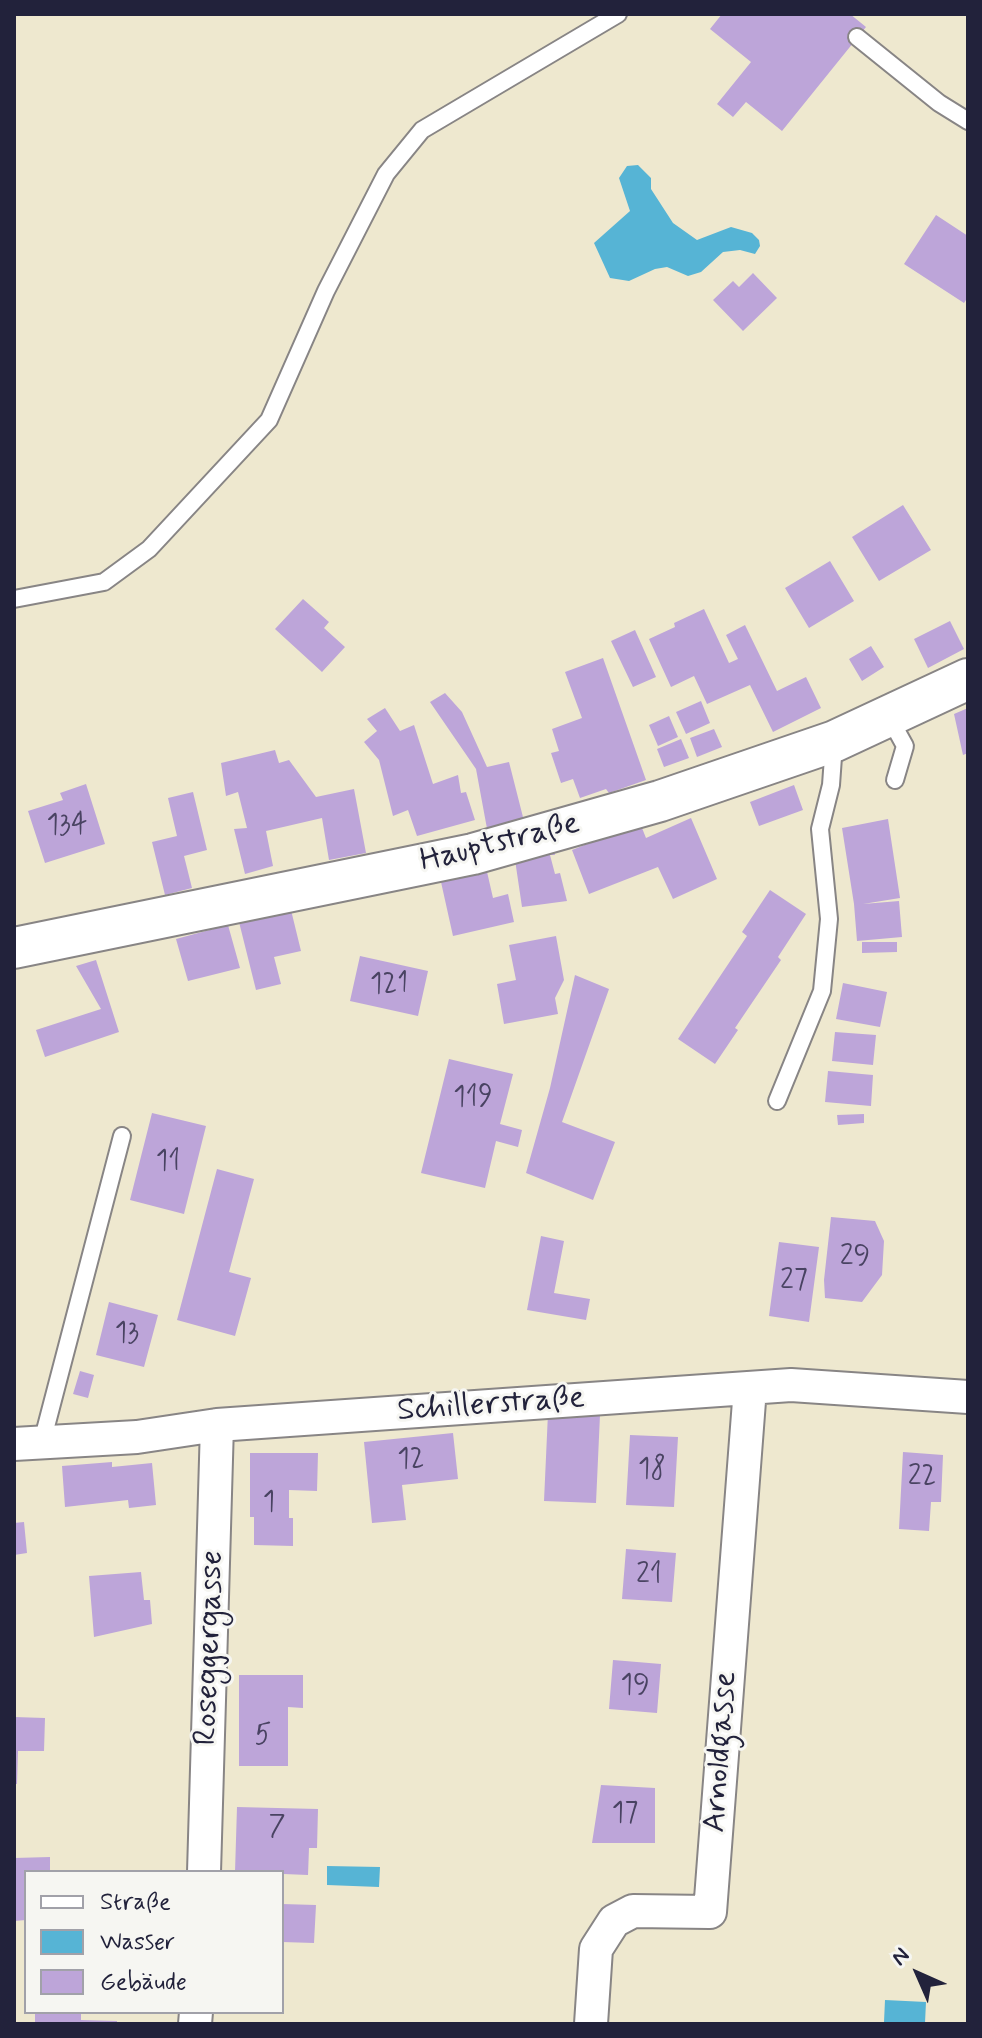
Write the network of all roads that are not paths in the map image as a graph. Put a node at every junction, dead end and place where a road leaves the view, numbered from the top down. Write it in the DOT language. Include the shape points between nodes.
graph roads {
  1 [pos="618,14"];
  2 [pos="857,37"];
  3 [pos="968,121"];
  4 [pos="14,599"];
  5 [pos="968,679"];
  6 [pos="888,716"];
  7 [pos="835,741"];
  8 [pos="895,780"];
  9 [pos="14,948"];
  10 [pos="777,1101"];
  11 [pos="122,1136"];
  12 [pos="750,1388"];
  13 [pos="968,1397"];
  14 [pos="217,1425"];
  15 [pos="28,1443"];
  16 [pos="204,1870"];
  17 [pos="591,2024"];
  1 -- 4 [label="lane" via="422,130 386,174 269,420 149,549 104,582"];
  2 -- 3 [label="lane"];
  5 -- 6 [label="street, Hauptstraße"];
  6 -- 7 [label="street, Hauptstraße"];
  6 -- 8 [label="lane" via="905,746"];
  7 -- 9 [label="street, Hauptstraße" via="660,801 473,854"];
  7 -- 10 [label="lane" via="820,829 829,919 822,991"];
  11 -- 15 [label="lane"];
  12 -- 13 [label="street, Schillerstraße" via="791,1385"];
  12 -- 14 [label="street, Schillerstraße"];
  12 -- 17 [label="street, Arnoldgasse" via="710,1912 633,1911 614,1921 596,1949"];
  14 -- 15 [label="street, Schillerstraße" via="137,1437"];
  14 -- 16 [label="street, Roseggergasse"];
}
